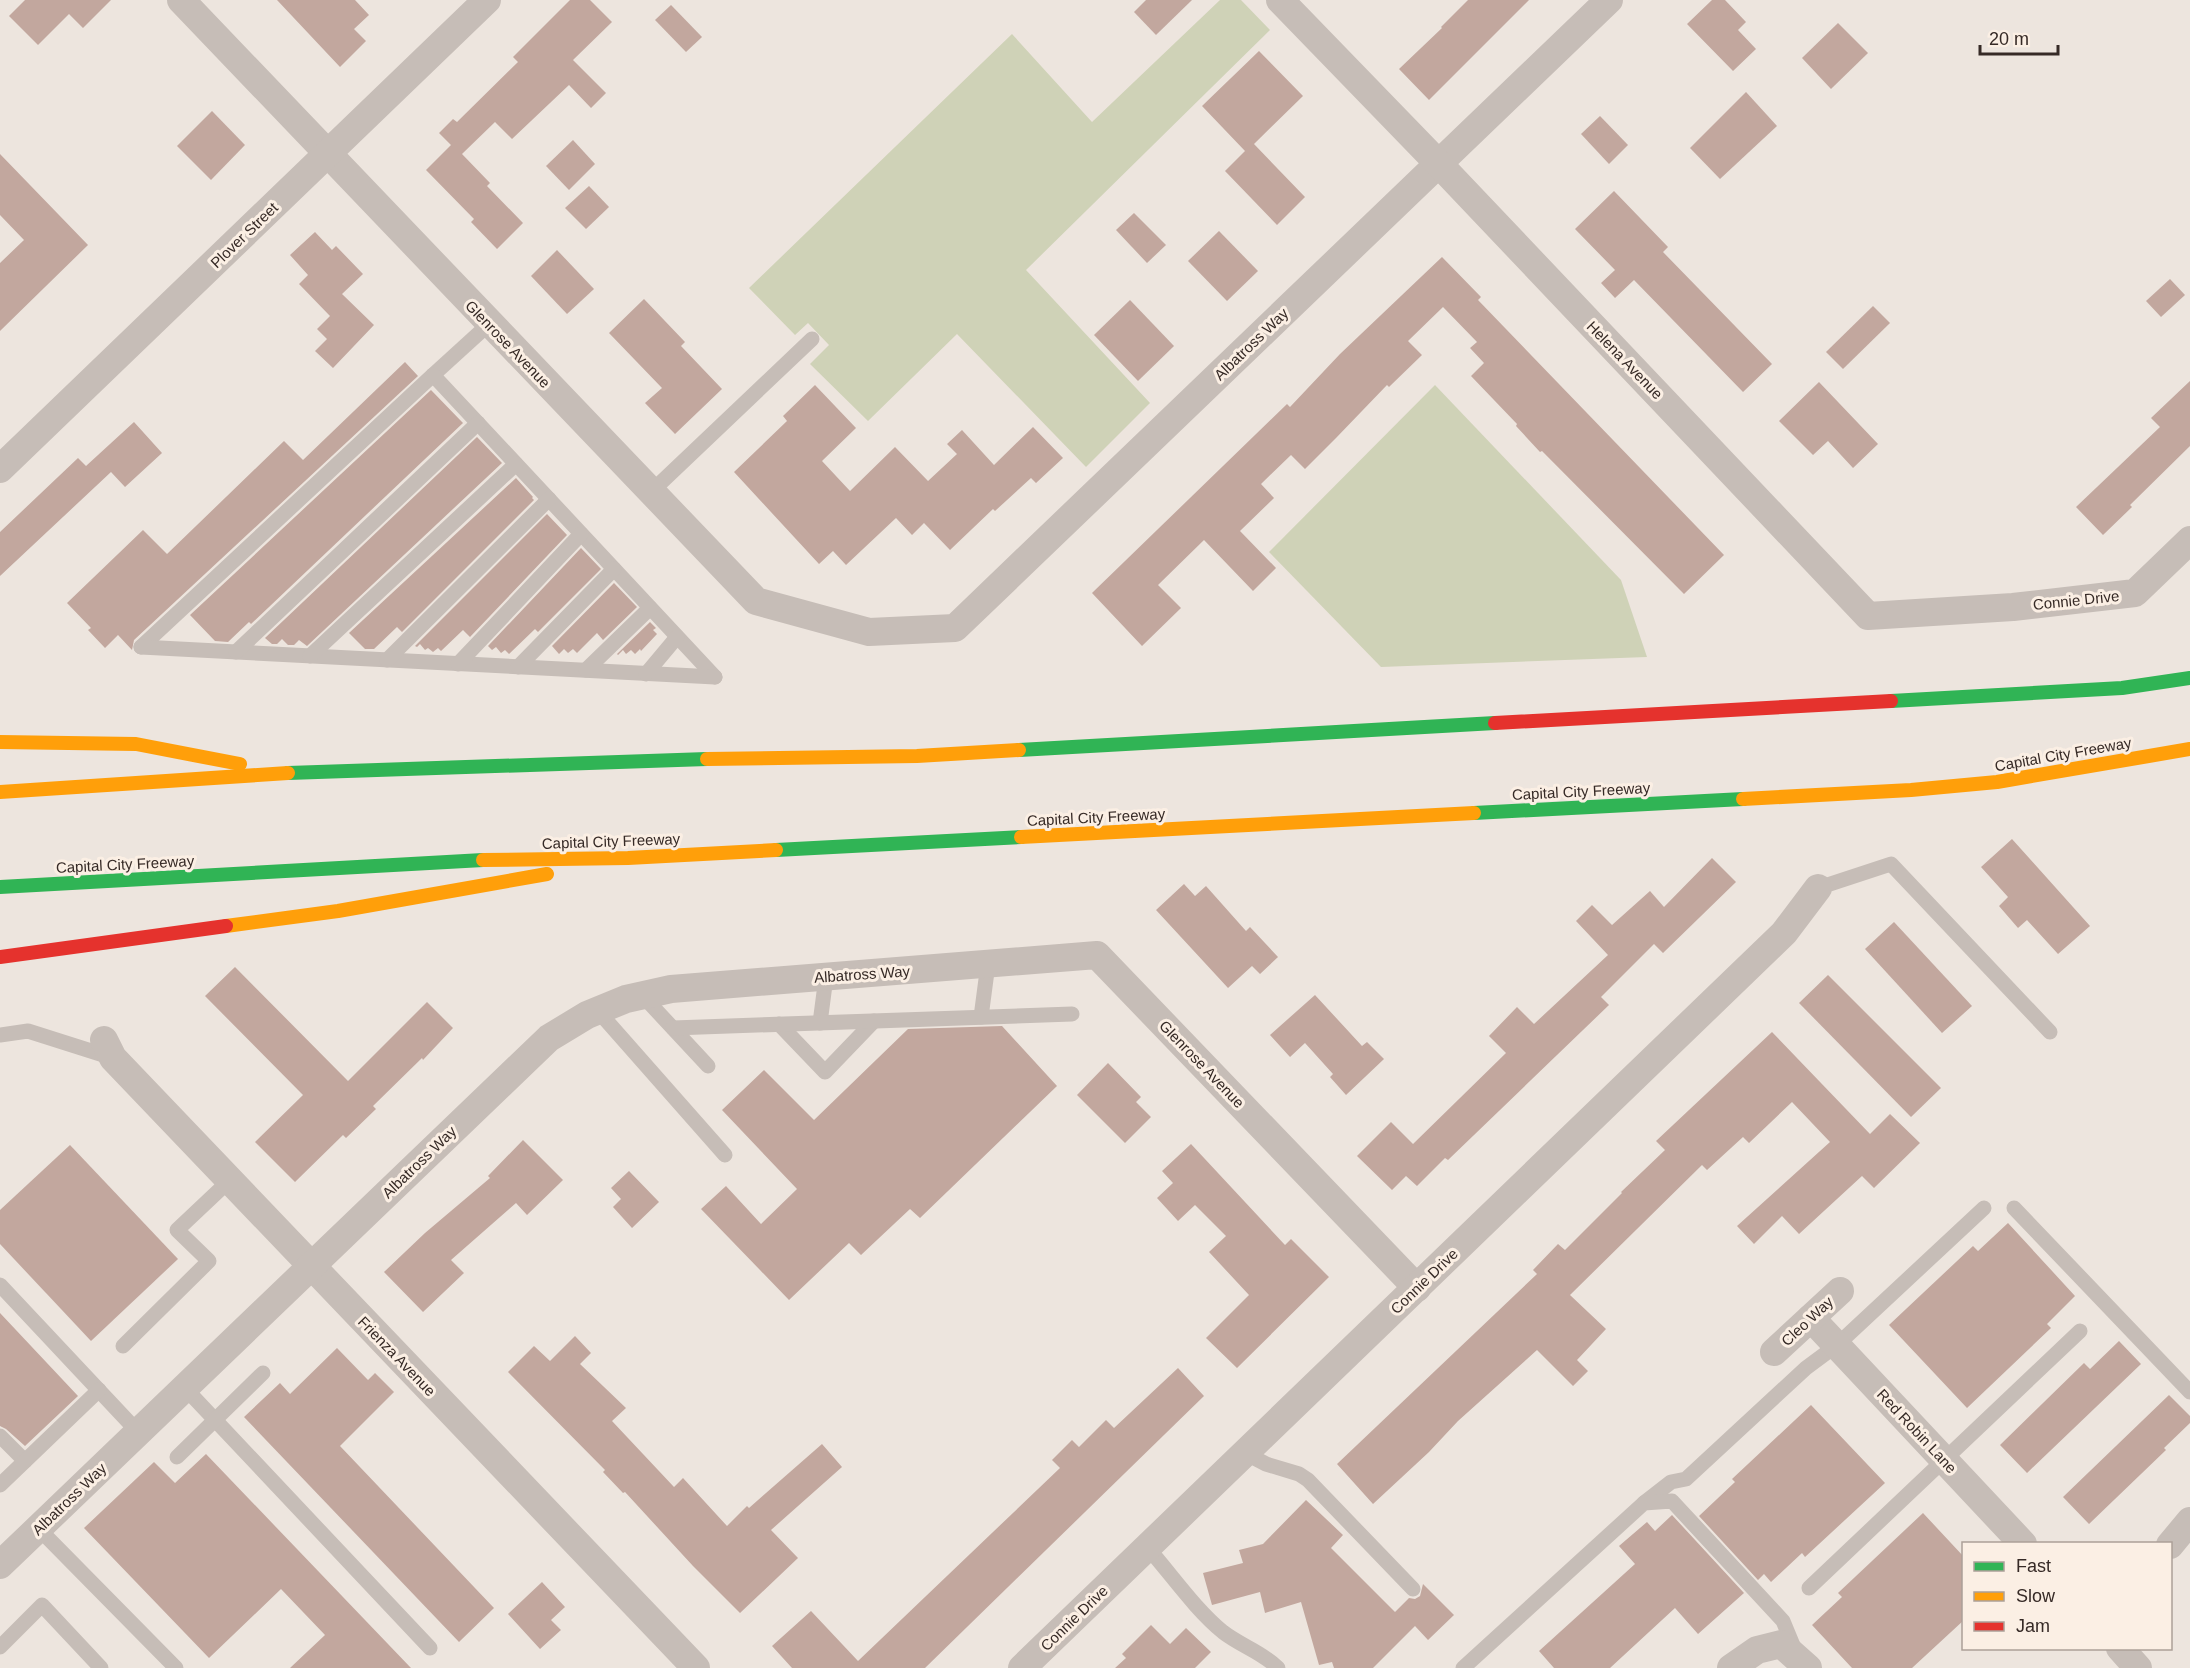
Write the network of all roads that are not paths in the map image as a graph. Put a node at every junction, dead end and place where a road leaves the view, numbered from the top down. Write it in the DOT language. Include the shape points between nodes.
graph roads {
  1 [pos="181,0"];
  2 [pos="487,0"];
  3 [pos="1280,0"];
  4 [pos="1609,0"];
  5 [pos="328,154"];
  6 [pos="1438,163"];
  7 [pos="489,324"];
  8 [pos="812,339"];
  9 [pos="433,375"];
  10 [pos="477,423"];
  11 [pos="516,464"];
  12 [pos="0,469"];
  13 [pos="651,492"];
  14 [pos="549,499"];
  15 [pos="581,534"];
  16 [pos="2190,540"];
  17 [pos="614,569"];
  18 [pos="2013,607"];
  19 [pos="650,608"];
  20 [pos="869,632"];
  21 [pos="677,637"];
  22 [pos="236,652"];
  23 [pos="310,656"];
  24 [pos="387,660"];
  25 [pos="458,664"];
  26 [pos="518,667"];
  27 [pos="586,670"];
  28 [pos="646,674"];
  29 [pos="2190,678"];
  30 [pos="0,742"];
  31 [pos="2190,749"];
  32 [pos="2160,768"];
  33 [pos="286,773"];
  34 [pos="1997,782"];
  35 [pos="0,792"];
  36 [pos="628,858"];
  37 [pos="0,887"];
  38 [pos="1818,888"];
  39 [pos="0,957"];
  40 [pos="988,964"];
  41 [pos="940,968"];
  42 [pos="826,977"];
  43 [pos="642,995"];
  44 [pos="598,1011"];
  45 [pos="1072,1014"];
  46 [pos="981,1017"];
  47 [pos="874,1021"];
  48 [pos="820,1023"];
  49 [pos="779,1024"];
  50 [pos="673,1028"];
  51 [pos="2050,1032"];
  52 [pos="0,1035"];
  53 [pos="108,1049"];
  54 [pos="708,1066"];
  55 [pos="724,1155"];
  56 [pos="230,1180"];
  57 [pos="1984,1208"];
  58 [pos="2014,1208"];
  59 [pos="311,1265"];
  60 [pos="0,1285"];
  61 [pos="1417,1288"];
  62 [pos="1840,1291"];
  63 [pos="1811,1318"];
  64 [pos="2080,1331"];
  65 [pos="1837,1345"];
  66 [pos="123,1346"];
  67 [pos="1774,1352"];
  68 [pos="263,1373"];
  69 [pos="184,1388"];
  70 [pos="99,1390"];
  71 [pos="2190,1392"];
  72 [pos="215,1420"];
  73 [pos="138,1432"];
  74 [pos="0,1436"];
  75 [pos="1245,1453"];
  76 [pos="177,1457"];
  77 [pos="1944,1460"];
  78 [pos="25,1461"];
  79 [pos="0,1485"];
  80 [pos="1644,1503"];
  81 [pos="2190,1521"];
  82 [pos="39,1528"];
  83 [pos="2021,1542"];
  84 [pos="2172,1543"];
  85 [pos="1147,1547"];
  86 [pos="0,1565"];
  87 [pos="1809,1588"];
  88 [pos="1413,1589"];
  89 [pos="0,1647"];
  90 [pos="430,1648"];
  91 [pos="2122,1650"];
  92 [pos="1803,1663"];
  93 [pos="101,1668"];
  94 [pos="176,1668"];
  95 [pos="696,1668"];
  96 [pos="1022,1668"];
  97 [pos="1278,1668"];
  98 [pos="1463,1668"];
  99 [pos="1731,1668"];
  100 [pos="2138,1668"];
  1 -- 5 [label="street, Glenrose Avenue"];
  2 -- 5 [label="street, Plover Street"];
  3 -- 6 [label="street, Helena Avenue"];
  4 -- 6 [label="street, Albatross Way"];
  5 -- 7 [label="street, Glenrose Avenue"];
  5 -- 12 [label="street, Plover Street"];
  6 -- 18 [label="street, Helena Avenue" via="1868,616"];
  6 -- 20 [label="street, Albatross Way" via="956,628"];
  7 -- 9 [label="lane"];
  7 -- 13 [label="street, Glenrose Avenue"];
  8 -- 13 [label="lane"];
  9 -- 10 [label="lane"];
  9 -- 22 [label="lane" via="141,647"];
  10 -- 11 [label="lane"];
  10 -- 22 [label="lane"];
  11 -- 14 [label="lane"];
  11 -- 23 [label="lane"];
  13 -- 20 [label="street, Glenrose Avenue" via="756,601"];
  14 -- 15 [label="lane"];
  14 -- 24 [label="lane"];
  15 -- 17 [label="lane"];
  15 -- 25 [label="lane"];
  16 -- 18 [label="street, Connie Drive" via="2135,593"];
  17 -- 19 [label="lane"];
  17 -- 26 [label="lane"];
  19 -- 21 [label="lane"];
  19 -- 27 [label="lane"];
  21 -- 28 [label="lane"];
  21 -- 28 [label="lane" via="715,677"];
  22 -- 23 [label="lane"];
  23 -- 24 [label="lane"];
  24 -- 25 [label="lane"];
  25 -- 26 [label="lane"];
  26 -- 27 [label="lane"];
  27 -- 28 [label="lane"];
  29 -- 33 [label="highway" via="2122,688 917,756"];
  30 -- 33 [label="highway" via="136,744"];
  31 -- 34 [label="highway, Capital City Freeway"];
  32 -- 34 [label="highway"];
  33 -- 35 [label="highway"];
  34 -- 36 [label="highway, Capital City Freeway" via="1911,790"];
  36 -- 37 [label="highway, Capital City Freeway" via="489,860"];
  36 -- 39 [label="highway" via="338,911"];
  38 -- 51 [label="lane" via="1891,864"];
  38 -- 61 [label="street, Connie Drive" via="1784,933"];
  40 -- 41 [label="street, Glenrose Avenue"];
  40 -- 46 [label="lane"];
  40 -- 61 [label="street, Glenrose Avenue" via="1098,955"];
  41 -- 42 [label="street, Albatross Way"];
  42 -- 43 [label="street, Albatross Way" via="670,989"];
  42 -- 48 [label="lane"];
  43 -- 44 [label="street, Albatross Way"];
  43 -- 50 [label="lane"];
  44 -- 55 [label="lane"];
  44 -- 59 [label="street, Albatross Way" via="549,1038"];
  45 -- 46 [label="lane"];
  46 -- 47 [label="lane"];
  47 -- 48 [label="lane"];
  47 -- 49 [label="lane" via="825,1072"];
  48 -- 49 [label="lane"];
  49 -- 50 [label="lane"];
  50 -- 54 [label="lane"];
  52 -- 53 [label="lane" via="28,1031"];
  53 -- 56 [label="street, Frienza Avenue"];
  56 -- 59 [label="street, Frienza Avenue"];
  56 -- 66 [label="lane" via="177,1230 209,1261"];
  57 -- 65 [label="lane"];
  58 -- 71 [label="lane"];
  59 -- 69 [label="street, Albatross Way"];
  59 -- 95 [label="street, Frienza Avenue"];
  60 -- 70 [label="lane"];
  61 -- 75 [label="street, Connie Drive"];
  62 -- 63 [label="street, Cleo Way"];
  63 -- 65 [label="street, Red Robin Lane"];
  63 -- 67 [label="street, Cleo Way"];
  64 -- 77 [label="lane"];
  65 -- 77 [label="street, Red Robin Lane"];
  65 -- 80 [label="lane" via="1806,1368 1686,1479 1671,1482"];
  68 -- 72 [label="lane"];
  69 -- 72 [label="lane"];
  69 -- 73 [label="street, Albatross Way"];
  70 -- 73 [label="lane"];
  70 -- 78 [label="lane"];
  72 -- 76 [label="lane"];
  72 -- 90 [label="lane"];
  73 -- 82 [label="street, Albatross Way"];
  74 -- 78 [label="lane"];
  75 -- 85 [label="street, Connie Drive"];
  75 -- 88 [label="lane" via="1308,1480"];
  77 -- 83 [label="street, Red Robin Lane"];
  77 -- 87 [label="lane"];
  78 -- 79 [label="lane"];
  80 -- 92 [label="lane" via="1672,1501 1783,1622"];
  80 -- 98 [label="lane"];
  81 -- 84 [label="street"];
  82 -- 86 [label="street, Albatross Way"];
  82 -- 94 [label="lane"];
  85 -- 96 [label="street, Connie Drive"];
  85 -- 97 [label="lane" via="1224,1632 1267,1657"];
  89 -- 93 [label="lane" via="42,1605"];
  91 -- 100 [label="street"];
  92 -- 99 [label="street" via="1781,1644 1757,1650"];
}
